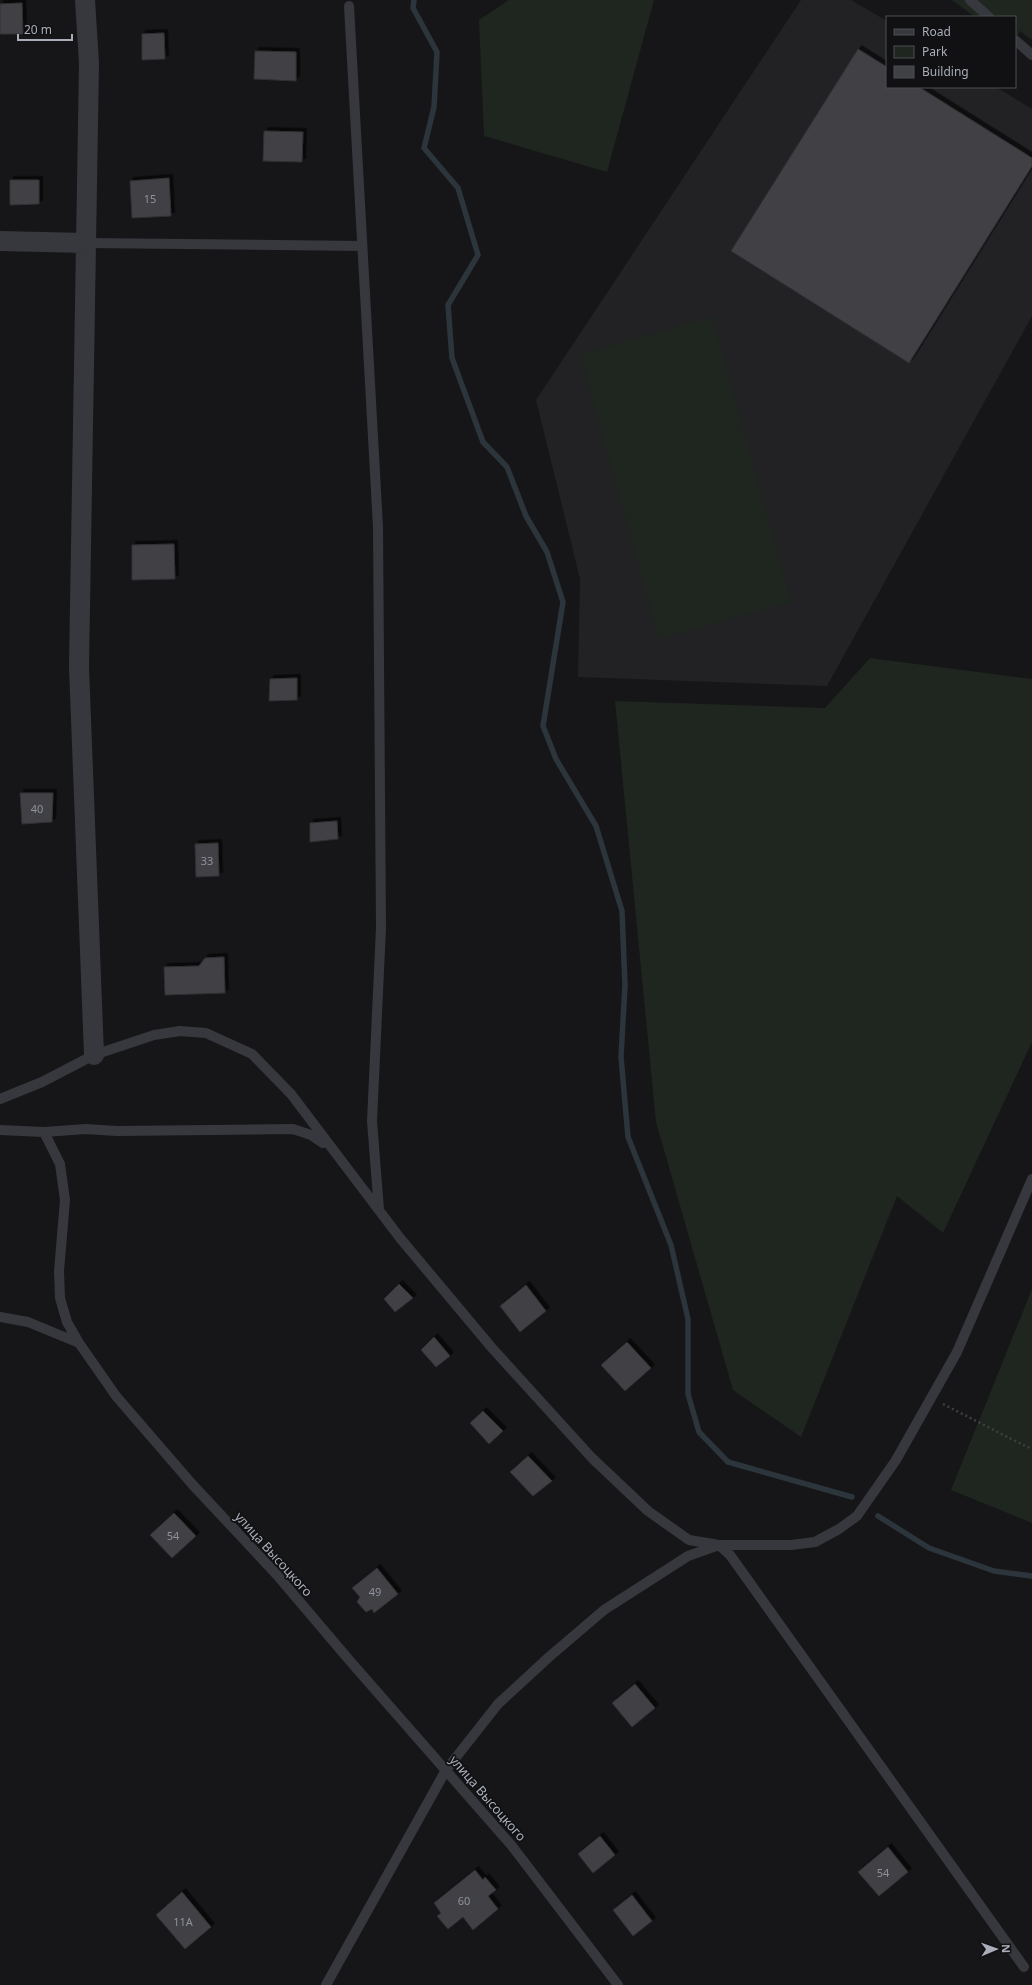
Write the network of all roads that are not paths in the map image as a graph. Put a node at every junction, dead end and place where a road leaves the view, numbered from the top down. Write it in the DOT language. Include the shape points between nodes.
graph roads {
  1 [pos="85,0"];
  2 [pos="970,0"];
  3 [pos="349,6"];
  4 [pos="988,16"];
  5 [pos="1016,41"];
  6 [pos="1032,55"];
  7 [pos="0,241"];
  8 [pos="86,243"];
  9 [pos="362,246"];
  10 [pos="94,1055"];
  11 [pos="0,1099"];
  12 [pos="0,1130"];
  13 [pos="44,1132"];
  14 [pos="330,1147"];
  15 [pos="1032,1179"];
  16 [pos="379,1210"];
  17 [pos="0,1317"];
  18 [pos="79,1343"];
  19 [pos="719,1546"];
  20 [pos="446,1770"];
  21 [pos="1024,1967"];
  22 [pos="326,1985"];
  23 [pos="618,1985"];
  1 -- 8 [label="street" via="89,63"];
  2 -- 4 [label="lane"];
  3 -- 9 [label="lane"];
  5 -- 6 [label="lane"];
  7 -- 8 [label="street"];
  8 -- 9 [label="lane"];
  8 -- 10 [label="street" via="79,667"];
  9 -- 16 [label="lane" via="378,527 381,928 372,1121"];
  10 -- 11 [label="lane" via="42,1082"];
  10 -- 14 [label="lane" via="154,1035 180,1030 206,1033 252,1054 291,1094"];
  12 -- 13 [label="lane"];
  13 -- 14 [label="lane" via="86,1129 293,1129 311,1135"];
  13 -- 18 [label="lane, улица Высоцкого" via="60,1164 65,1200 59,1271 60,1298 67,1322"];
  14 -- 16 [label="lane"];
  15 -- 19 [label="lane" via="957,1352 896,1460 857,1516 815,1542"];
  16 -- 19 [label="lane" via="492,1348 592,1458 648,1511 689,1540"];
  17 -- 18 [label="lane" via="28,1322"];
  18 -- 20 [label="lane, улица Высоцкого" via="116,1396 192,1484 277,1575"];
  19 -- 20 [label="lane" via="688,1556 604,1610 498,1704"];
  19 -- 21 [label="lane" via="730,1555"];
  20 -- 22 [label="lane"];
  20 -- 23 [label="lane, улица Высоцкого" via="512,1846"];
}
